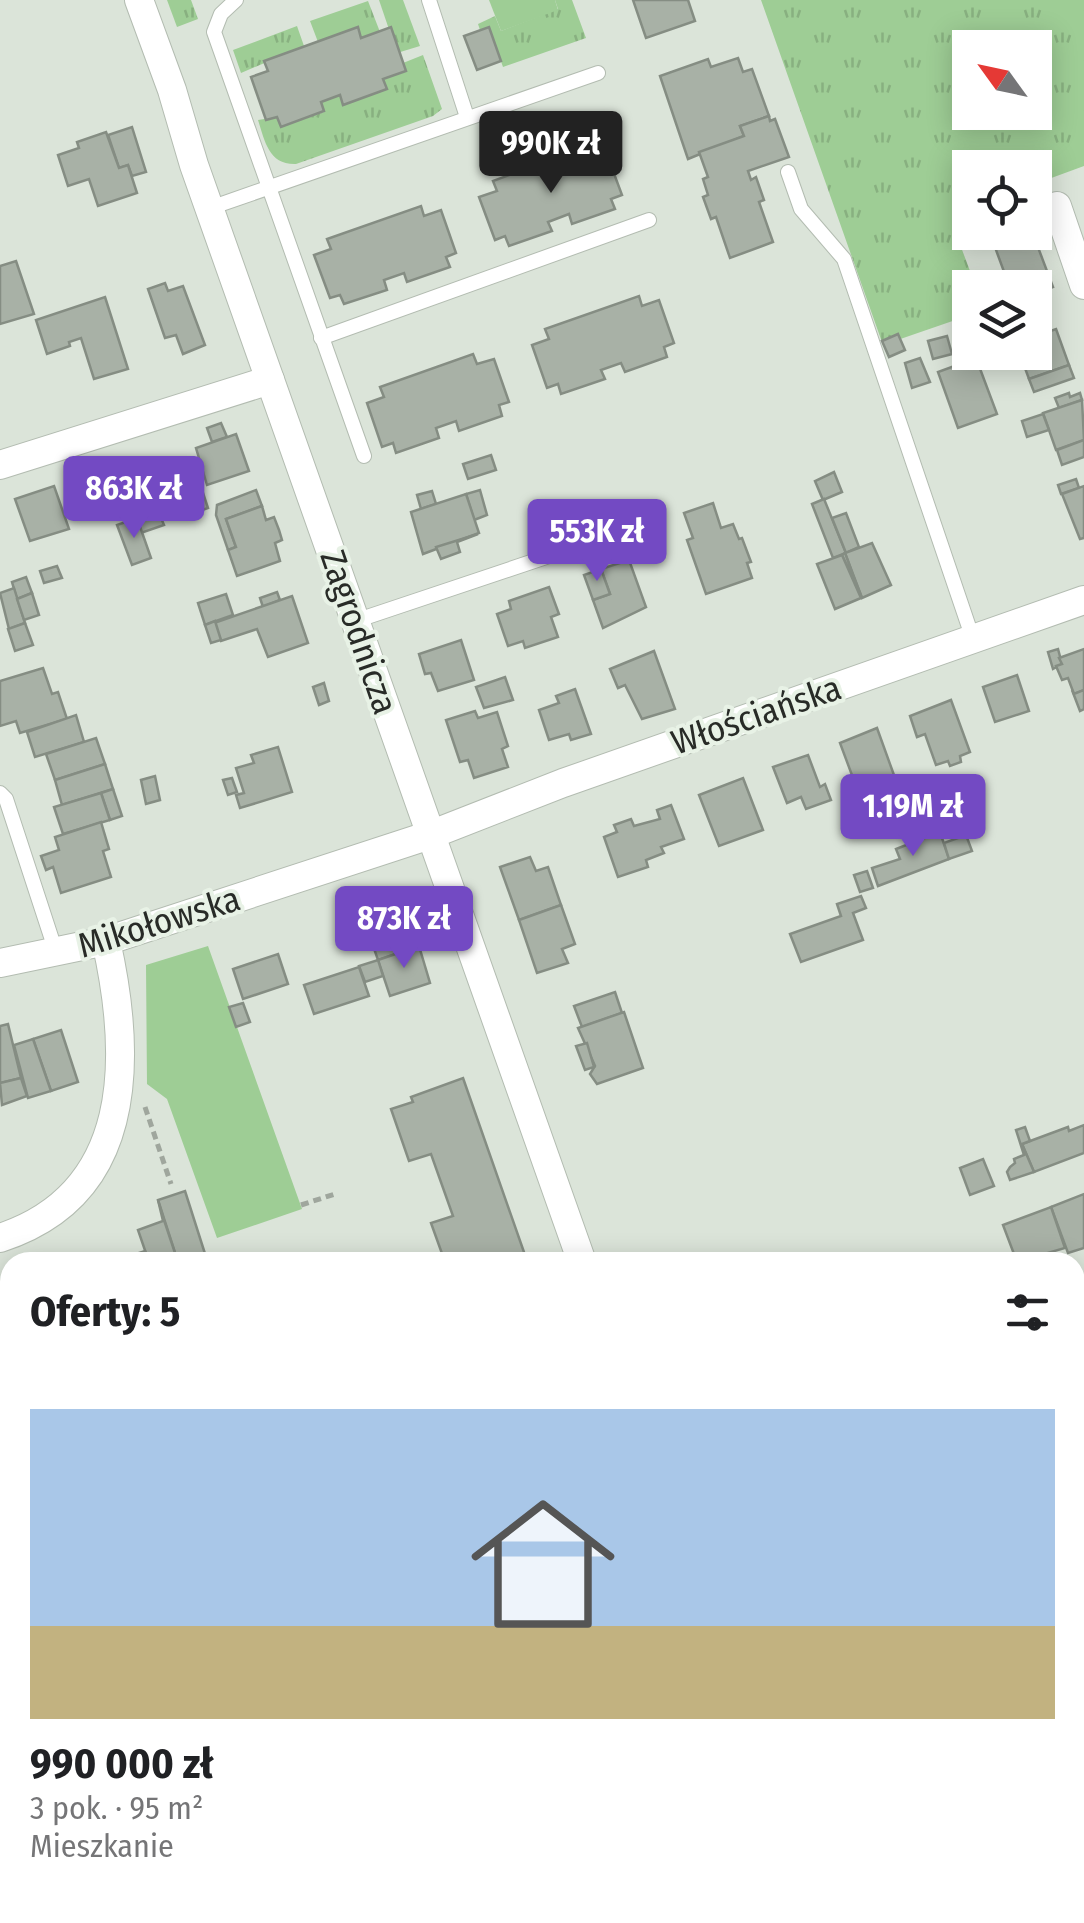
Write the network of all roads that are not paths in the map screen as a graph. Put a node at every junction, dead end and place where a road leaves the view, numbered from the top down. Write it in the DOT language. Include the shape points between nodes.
graph roads {
  1 [pos="139,0"];
  2 [pos="236,0"];
  3 [pos="429,0"];
  4 [pos="598,73"];
  5 [pos="466,118"];
  6 [pos="788,172"];
  7 [pos="268,187"];
  8 [pos="1057,206"];
  9 [pos="210,208"];
  10 [pos="649,220"];
  11 [pos="1084,285"];
  12 [pos="321,338"];
  13 [pos="270,380"];
  14 [pos="364,456"];
  15 [pos="0,466"];
  16 [pos="561,552"];
  17 [pos="1084,600"];
  18 [pos="355,621"];
  19 [pos="973,639"];
  20 [pos="0,793"];
  21 [pos="430,835"];
  22 [pos="106,941"];
  23 [pos="57,953"];
  24 [pos="0,963"];
  25 [pos="0,1238"];
  26 [pos="578,1252"];
  1 -- 9 [label="street, Zagrodnicza"];
  2 -- 7 [label="lane" via="220,14 214,32"];
  3 -- 5 [label="lane"];
  4 -- 5 [label="lane"];
  5 -- 7 [label="lane"];
  6 -- 19 [label="lane" via="801,209 844,259"];
  7 -- 9 [label="lane"];
  7 -- 12 [label="lane"];
  8 -- 11 [label="street"];
  9 -- 13 [label="street, Zagrodnicza"];
  10 -- 12 [label="lane"];
  12 -- 14 [label="lane"];
  13 -- 15 [label="street"];
  13 -- 18 [label="street, Zagrodnicza"];
  16 -- 18 [label="lane"];
  17 -- 19 [label="street, Włościańska"];
  18 -- 21 [label="street, Zagrodnicza"];
  19 -- 21 [label="street, Włościańska" via="562,782"];
  20 -- 23 [label="lane"];
  21 -- 22 [label="street, Mikołowska"];
  21 -- 26 [label="street, Zagrodnicza"];
  22 -- 23 [label="street, Mikołowska"];
  22 -- 25 [label="street" via="116,983 119,1099 108,1143 86,1182 55,1212"];
  23 -- 24 [label="street, Mikołowska"];
}
